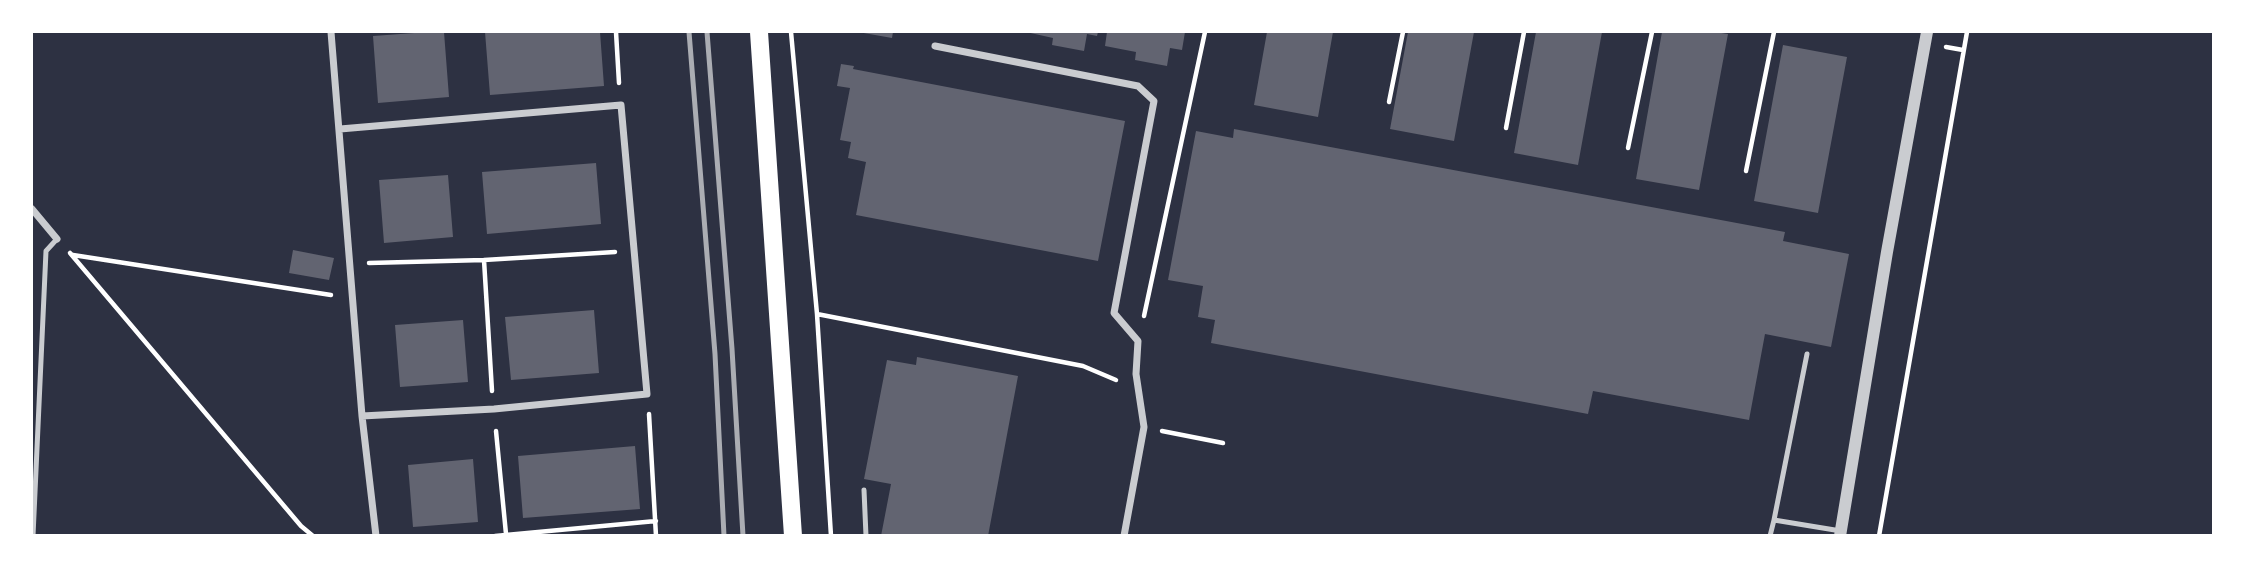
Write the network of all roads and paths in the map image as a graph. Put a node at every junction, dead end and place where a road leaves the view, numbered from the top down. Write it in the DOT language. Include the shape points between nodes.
graph roads {
  1 [pos="331,32"];
  2 [pos="616,32"];
  3 [pos="759,32"];
  4 [pos="792,32"];
  5 [pos="1205,32"];
  6 [pos="1403,32"];
  7 [pos="1524,32"];
  8 [pos="1652,32"];
  9 [pos="1774,32"];
  10 [pos="1927,32"];
  11 [pos="1967,32"];
  12 [pos="934,46"];
  13 [pos="1389,102"];
  14 [pos="621,105"];
  15 [pos="1506,128"];
  16 [pos="340,129"];
  17 [pos="1628,149"];
  18 [pos="1746,171"];
  19 [pos="32,209"];
  20 [pos="57,239"];
  21 [pos="634,250"];
  22 [pos="72,255"];
  23 [pos="351,263"];
  24 [pos="352,297"];
  25 [pos="817,314"];
  26 [pos="1138,341"];
  27 [pos="1807,354"];
  28 [pos="1116,380"];
  29 [pos="647,394"];
  30 [pos="362,416"];
  31 [pos="1144,427"];
  32 [pos="1223,443"];
  33 [pos="864,490"];
  34 [pos="1774,520"];
  35 [pos="656,522"];
  36 [pos="1841,533"];
  37 [pos="33,536"];
  38 [pos="313,536"];
  39 [pos="376,536"];
  40 [pos="495,536"];
  41 [pos="656,536"];
  42 [pos="793,536"];
  43 [pos="831,536"];
  44 [pos="866,536"];
  45 [pos="1124,536"];
  46 [pos="1770,536"];
  47 [pos="1879,536"];
  1 -- 16 [label="street"];
  2 -- 14 [label="path"];
  3 -- 42 [label="main road"];
  4 -- 25 [label="path"];
  5 -- 26 [label="path"];
  6 -- 13 [label="path"];
  7 -- 15 [label="path"];
  8 -- 17 [label="path"];
  9 -- 18 [label="path"];
  10 -- 36 [label="street"];
  11 -- 47 [label="path"];
  12 -- 26 [label="street" via="1138,86 1154,102 1114,313"];
  14 -- 16 [label="street"];
  14 -- 21 [label="street"];
  16 -- 23 [label="street"];
  19 -- 20 [label="street"];
  20 -- 22 [label="path"];
  20 -- 37 [label="lane" via="46,251"];
  21 -- 23 [label="path"];
  21 -- 29 [label="street"];
  22 -- 24 [label="path"];
  22 -- 38 [label="path"];
  23 -- 24 [label="street"];
  24 -- 30 [label="street"];
  25 -- 28 [label="path" via="1083,366"];
  25 -- 43 [label="path"];
  26 -- 31 [label="street" via="1136,374"];
  27 -- 34 [label="lane"];
  29 -- 30 [label="street"];
  29 -- 35 [label="path"];
  30 -- 39 [label="street"];
  31 -- 32 [label="path"];
  31 -- 45 [label="street"];
  33 -- 44 [label="lane"];
  34 -- 36 [label="lane"];
  34 -- 46 [label="lane"];
  35 -- 40 [label="path"];
  35 -- 41 [label="path"];
}
